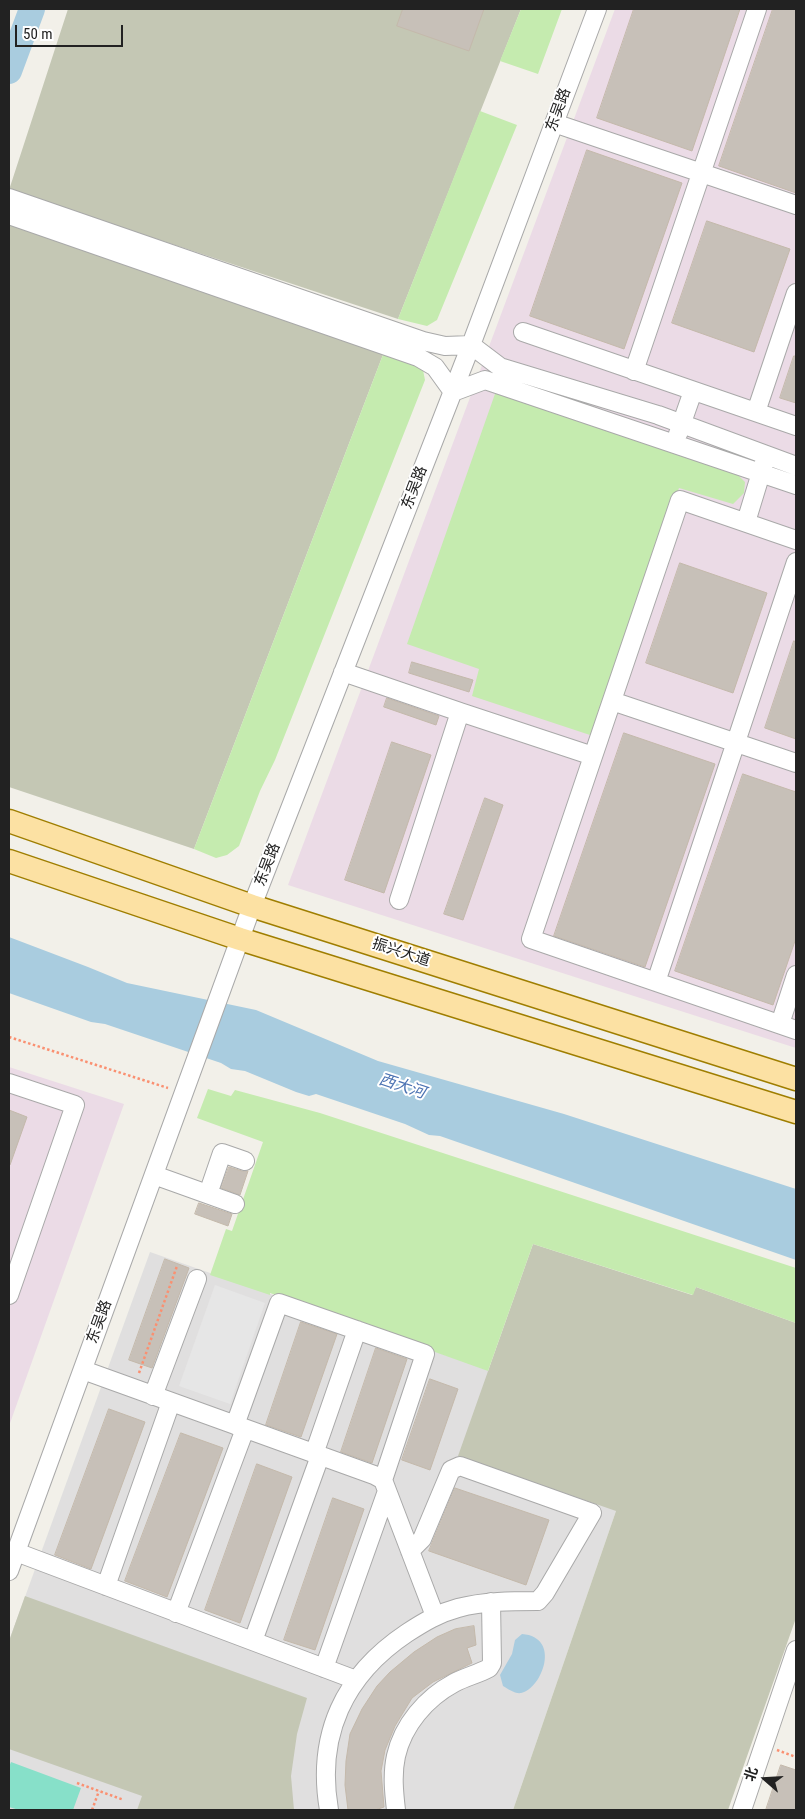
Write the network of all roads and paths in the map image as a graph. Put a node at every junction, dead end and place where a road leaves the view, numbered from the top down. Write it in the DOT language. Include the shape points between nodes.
graph roads {
  1 [pos="596,9"];
  2 [pos="757,9"];
  3 [pos="554,123"];
  4 [pos="701,173"];
  5 [pos="9,198"];
  6 [pos="796,205"];
  7 [pos="9,215"];
  8 [pos="796,293"];
  9 [pos="523,332"];
  10 [pos="471,345"];
  11 [pos="634,371"];
  12 [pos="693,391"];
  13 [pos="453,392"];
  14 [pos="756,412"];
  15 [pos="681,424"];
  16 [pos="796,426"];
  17 [pos="675,444"];
  18 [pos="766,455"];
  19 [pos="796,466"];
  20 [pos="761,473"];
  21 [pos="796,485"];
  22 [pos="746,522"];
  23 [pos="796,540"];
  24 [pos="796,562"];
  25 [pos="343,672"];
  26 [pos="612,701"];
  27 [pos="460,712"];
  28 [pos="736,743"];
  29 [pos="593,756"];
  30 [pos="796,764"];
  31 [pos="9,821"];
  32 [pos="9,861"];
  33 [pos="399,900"];
  34 [pos="252,906"];
  35 [pos="240,939"];
  36 [pos="796,975"];
  37 [pos="656,982"];
  38 [pos="788,1027"];
  39 [pos="9,1037"];
  40 [pos="796,1079"];
  41 [pos="9,1082"];
  42 [pos="184,1093"];
  43 [pos="796,1112"];
  44 [pos="245,1161"];
  45 [pos="154,1175"];
  46 [pos="208,1194"];
  47 [pos="235,1204"];
  48 [pos="177,1266"];
  49 [pos="197,1279"];
  50 [pos="9,1295"];
  51 [pos="357,1330"];
  52 [pos="82,1370"];
  53 [pos="133,1388"];
  54 [pos="154,1396"];
  55 [pos="171,1402"];
  56 [pos="240,1427"];
  57 [pos="317,1455"];
  58 [pos="385,1485"];
  59 [pos="410,1551"];
  60 [pos="16,1552"];
  61 [pos="9,1571"];
  62 [pos="106,1586"];
  63 [pos="491,1602"];
  64 [pos="176,1613"];
  65 [pos="435,1616"];
  66 [pos="253,1641"];
  67 [pos="796,1650"];
  68 [pos="324,1668"];
  69 [pos="356,1680"];
  70 [pos="77,1783"];
  71 [pos="99,1791"];
  72 [pos="124,1800"];
  73 [pos="92,1810"];
  74 [pos="329,1810"];
  75 [pos="396,1810"];
  76 [pos="742,1810"];
  1 -- 3 [label="street, 东吴路"];
  2 -- 4 [label="street"];
  3 -- 4 [label="street"];
  3 -- 10 [label="street, 东吴路"];
  4 -- 6 [label="street"];
  4 -- 11 [label="street"];
  5 -- 10 [label="street" via="423,341 445,346"];
  7 -- 13 [label="street" via="418,357 435,367"];
  8 -- 14 [label="street"];
  9 -- 11 [label="street"];
  10 -- 13 [label="street, 东吴路"];
  10 -- 15 [label="street" via="500,367"];
  11 -- 12 [label="street"];
  12 -- 14 [label="street"];
  12 -- 15 [label="street"];
  13 -- 17 [label="street" via="485,380"];
  13 -- 25 [label="street, 东吴路"];
  14 -- 16 [label="street"];
  15 -- 17 [label="street"];
  15 -- 18 [label="street"];
  17 -- 20 [label="street"];
  18 -- 19 [label="street"];
  18 -- 20 [label="street"];
  20 -- 21 [label="street"];
  20 -- 22 [label="street"];
  22 -- 23 [label="street"];
  22 -- 26 [label="street" via="680,500"];
  24 -- 28 [label="street"];
  25 -- 27 [label="street"];
  25 -- 34 [label="street, 东吴路"];
  26 -- 28 [label="street"];
  26 -- 29 [label="street"];
  27 -- 29 [label="street"];
  27 -- 33 [label="street"];
  28 -- 30 [label="street"];
  28 -- 37 [label="street"];
  29 -- 37 [label="street" via="531,939"];
  31 -- 34 [label="main road, 振兴大道"];
  32 -- 35 [label="main road"];
  34 -- 35 [label="street, 东吴路"];
  34 -- 40 [label="main road, 振兴大道"];
  35 -- 42 [label="street, 东吴路"];
  35 -- 43 [label="main road"];
  36 -- 38 [label="street"];
  37 -- 38 [label="street"];
  39 -- 42 [label="path"];
  41 -- 50 [label="street" via="75,1105"];
  42 -- 45 [label="street, 东吴路"];
  44 -- 46 [label="street" via="222,1153"];
  45 -- 46 [label="street"];
  45 -- 52 [label="street, 东吴路"];
  46 -- 47 [label="street"];
  48 -- 53 [label="path"];
  49 -- 54 [label="street"];
  51 -- 56 [label="street" via="279,1303"];
  51 -- 57 [label="street"];
  51 -- 58 [label="street" via="425,1354"];
  52 -- 53 [label="street"];
  52 -- 60 [label="street, 东吴路"];
  53 -- 54 [label="street"];
  54 -- 55 [label="street"];
  55 -- 56 [label="street"];
  55 -- 62 [label="street"];
  56 -- 57 [label="street"];
  56 -- 64 [label="street"];
  57 -- 58 [label="street"];
  57 -- 66 [label="street"];
  58 -- 59 [label="street"];
  58 -- 68 [label="street"];
  59 -- 63 [label="street" via="422,1538 451,1470 460,1466 592,1513 538,1601"];
  59 -- 65 [label="street"];
  60 -- 61 [label="street, 东吴路"];
  60 -- 62 [label="street"];
  62 -- 64 [label="street"];
  63 -- 65 [label="street"];
  63 -- 75 [label="street" via="492,1663 489,1668 455,1682 433,1696 418,1711 403,1736 396,1757 393,1786"];
  64 -- 66 [label="street"];
  65 -- 69 [label="street" via="391,1644"];
  66 -- 68 [label="street"];
  67 -- 76 [label="street"];
  68 -- 69 [label="street"];
  69 -- 74 [label="street" via="344,1698 326,1757"];
  70 -- 71 [label="path"];
  71 -- 72 [label="path"];
  71 -- 73 [label="path"];
}
